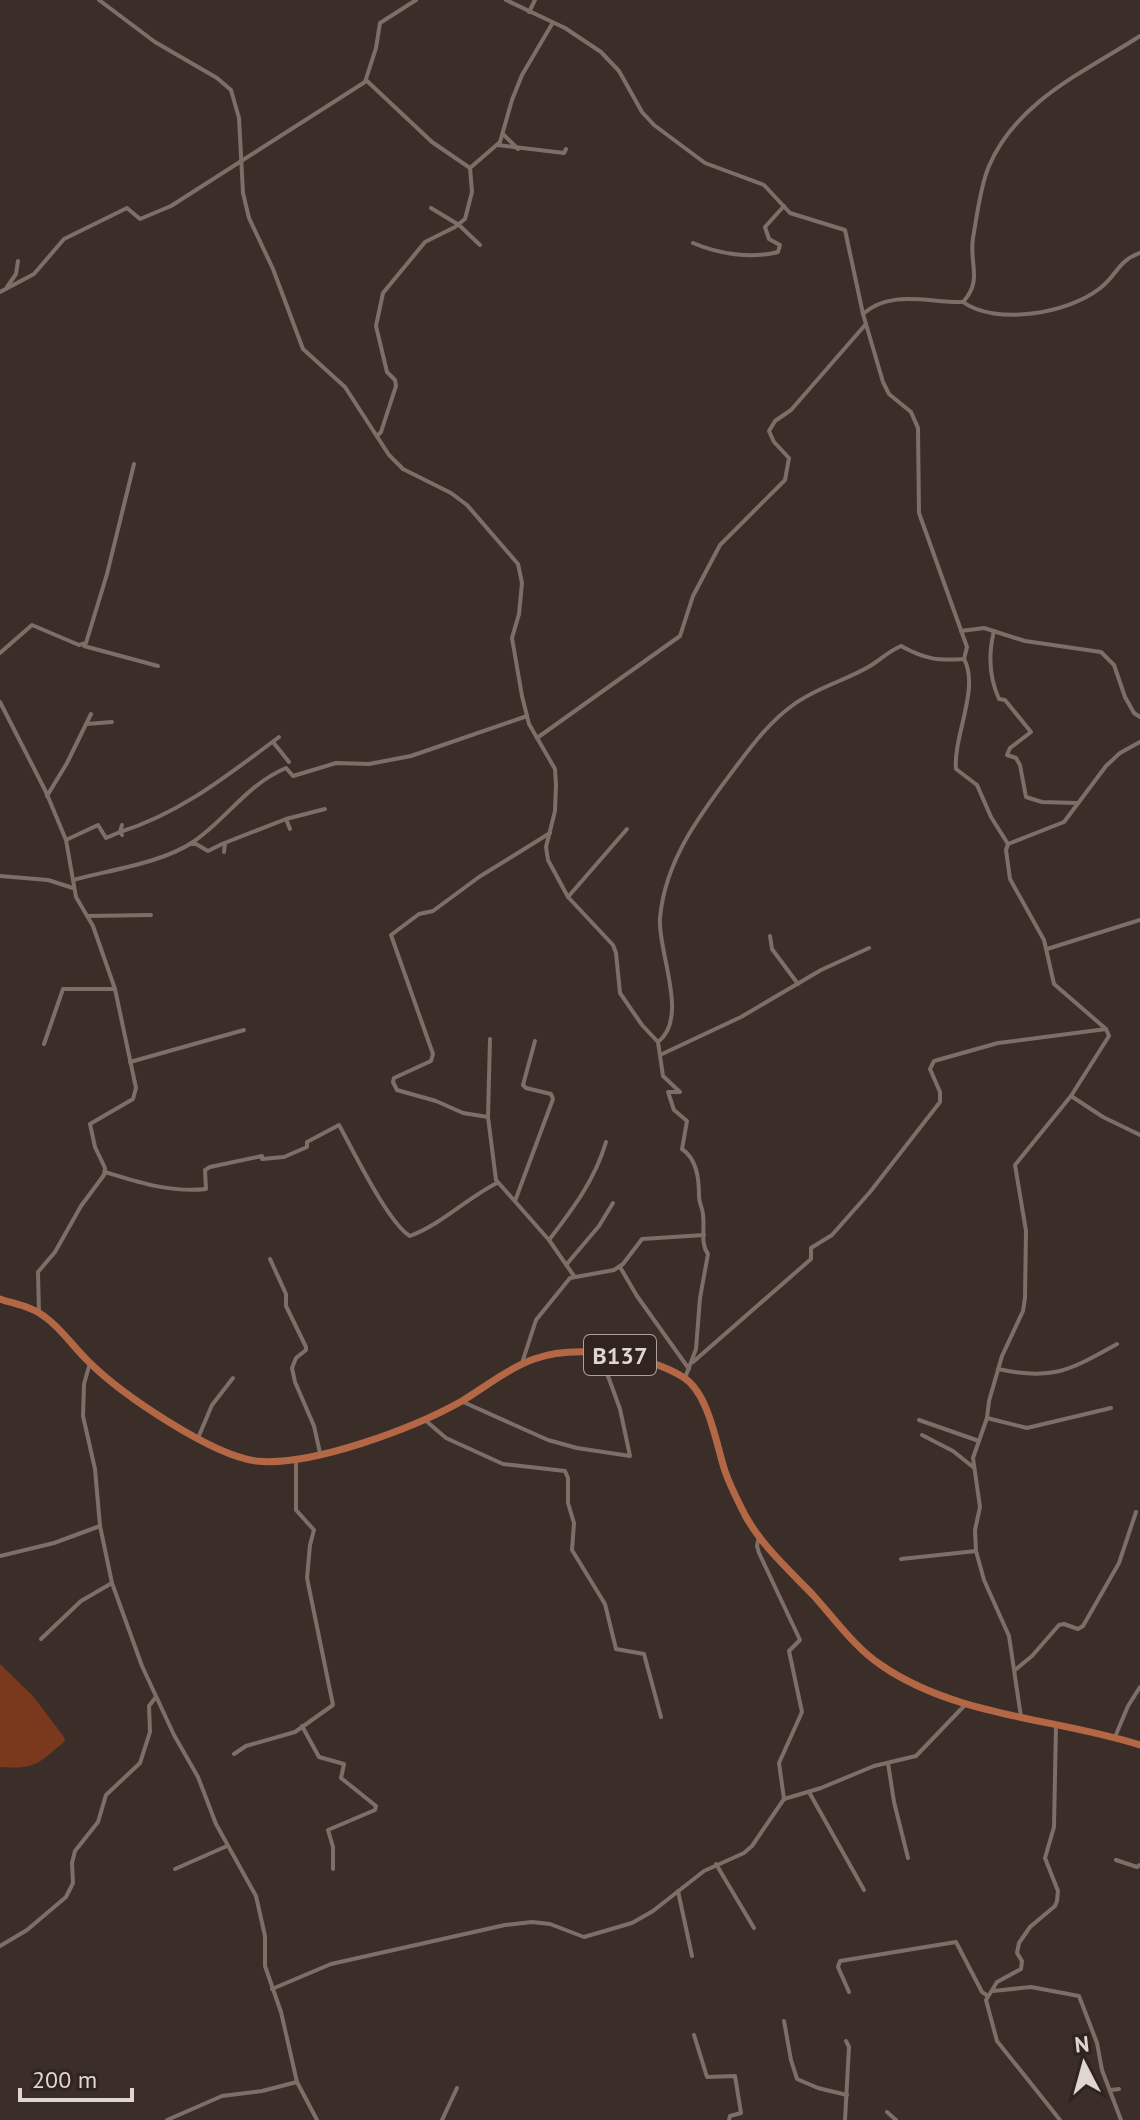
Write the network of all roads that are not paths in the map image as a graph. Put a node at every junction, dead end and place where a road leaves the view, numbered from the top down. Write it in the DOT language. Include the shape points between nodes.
graph roads {
  1 [pos="99,0"];
  2 [pos="416,0"];
  3 [pos="506,0"];
  4 [pos="535,0"];
  5 [pos="529,12"];
  6 [pos="552,24"];
  7 [pos="1140,36"];
  8 [pos="366,80"];
  9 [pos="503,134"];
  10 [pos="497,145"];
  11 [pos="518,149"];
  12 [pos="566,149"];
  13 [pos="241,161"];
  14 [pos="470,168"];
  15 [pos="784,206"];
  16 [pos="431,208"];
  17 [pos="459,225"];
  18 [pos="693,243"];
  19 [pos="480,245"];
  20 [pos="1140,253"];
  21 [pos="18,261"];
  22 [pos="6,289"];
  23 [pos="0,292"];
  24 [pos="963,302"];
  25 [pos="863,314"];
  26 [pos="866,324"];
  27 [pos="377,436"];
  28 [pos="134,464"];
  29 [pos="961,631"];
  30 [pos="994,631"];
  31 [pos="82,646"];
  32 [pos="0,653"];
  33 [pos="964,659"];
  34 [pos="158,666"];
  35 [pos="0,702"];
  36 [pos="527,716"];
  37 [pos="1140,717"];
  38 [pos="112,722"];
  39 [pos="101,723"];
  40 [pos="87,724"];
  41 [pos="279,737"];
  42 [pos="537,738"];
  43 [pos="273,742"];
  44 [pos="1140,742"];
  45 [pos="289,762"];
  46 [pos="47,796"];
  47 [pos="1077,803"];
  48 [pos="325,809"];
  49 [pos="286,819"];
  50 [pos="122,825"];
  51 [pos="290,829"];
  52 [pos="627,829"];
  53 [pos="550,833"];
  54 [pos="121,834"];
  55 [pos="66,840"];
  56 [pos="225,843"];
  57 [pos="188,844"];
  58 [pos="1008,844"];
  59 [pos="224,852"];
  60 [pos="0,876"];
  61 [pos="73,880"];
  62 [pos="73,888"];
  63 [pos="568,897"];
  64 [pos="151,915"];
  65 [pos="87,916"];
  66 [pos="1140,920"];
  67 [pos="770,936"];
  68 [pos="869,948"];
  69 [pos="1047,949"];
  70 [pos="798,984"];
  71 [pos="115,989"];
  72 [pos="1106,1029"];
  73 [pos="244,1030"];
  74 [pos="490,1039"];
  75 [pos="535,1041"];
  76 [pos="658,1042"];
  77 [pos="44,1044"];
  78 [pos="660,1055"];
  79 [pos="130,1062"];
  80 [pos="1071,1096"];
  81 [pos="488,1117"];
  82 [pos="1140,1135"];
  83 [pos="606,1142"];
  84 [pos="105,1172"];
  85 [pos="497,1183"];
  86 [pos="515,1201"];
  87 [pos="613,1203"];
  88 [pos="704,1235"];
  89 [pos="549,1240"];
  90 [pos="270,1259"];
  91 [pos="566,1265"];
  92 [pos="620,1267"];
  93 [pos="574,1276"];
  94 [pos="0,1299"];
  95 [pos="39,1313"];
  96 [pos="1117,1344"];
  97 [pos="598,1352"];
  98 [pos="90,1363"];
  99 [pos="522,1364"];
  100 [pos="690,1366"];
  101 [pos="998,1369"];
  102 [pos="233,1378"];
  103 [pos="685,1378"];
  104 [pos="461,1401"];
  105 [pos="1111,1408"];
  106 [pos="987,1418"];
  107 [pos="424,1419"];
  108 [pos="919,1420"];
  109 [pos="922,1435"];
  110 [pos="198,1438"];
  111 [pos="979,1441"];
  112 [pos="320,1453"];
  113 [pos="296,1459"];
  114 [pos="973,1467"];
  115 [pos="1136,1512"];
  116 [pos="100,1526"];
  117 [pos="759,1535"];
  118 [pos="976,1551"];
  119 [pos="0,1556"];
  120 [pos="901,1559"];
  121 [pos="112,1583"];
  122 [pos="41,1639"];
  123 [pos="1015,1670"];
  124 [pos="1140,1687"];
  125 [pos="157,1697"];
  126 [pos="966,1703"];
  127 [pos="661,1717"];
  128 [pos="1021,1717"];
  129 [pos="1056,1724"];
  130 [pos="302,1726"];
  131 [pos="1115,1737"];
  132 [pos="1140,1745"];
  133 [pos="234,1754"];
  134 [pos="888,1763"];
  135 [pos="809,1792"];
  136 [pos="784,1799"];
  137 [pos="227,1846"];
  138 [pos="908,1858"];
  139 [pos="1116,1860"];
  140 [pos="716,1864"];
  141 [pos="1140,1865"];
  142 [pos="175,1869"];
  143 [pos="333,1869"];
  144 [pos="864,1890"];
  145 [pos="678,1891"];
  146 [pos="754,1928"];
  147 [pos="0,1946"];
  148 [pos="692,1956"];
  149 [pos="272,1989"];
  150 [pos="849,1992"];
  151 [pos="989,1993"];
  152 [pos="784,2021"];
  153 [pos="694,2035"];
  154 [pos="846,2041"];
  155 [pos="297,2082"];
  156 [pos="457,2088"];
  157 [pos="1119,2089"];
  158 [pos="1111,2090"];
  159 [pos="847,2095"];
  160 [pos="887,2112"];
  161 [pos="175,2119"];
  162 [pos="167,2120"];
  163 [pos="317,2120"];
  164 [pos="442,2120"];
  165 [pos="729,2120"];
  166 [pos="845,2120"];
  167 [pos="896,2120"];
  168 [pos="1060,2120"];
  169 [pos="1121,2120"];
  1 -- 13 [label="street" via="231,90 239,118"];
  2 -- 8 [label="street" via="380,23"];
  3 -- 5 [label="street"];
  4 -- 5 [label="street"];
  5 -- 6 [label="street"];
  6 -- 9 [label="street" via="522,75"];
  6 -- 15 [label="street" via="601,52 619,71 642,112 663,132 705,163 764,185"];
  7 -- 24 [label="street" via="1041,98 1014,126 988,166 973,242 975,282"];
  8 -- 13 [label="street"];
  8 -- 14 [label="street" via="432,142"];
  9 -- 10 [label="street"];
  9 -- 11 [label="street"];
  10 -- 11 [label="street"];
  10 -- 14 [label="street"];
  11 -- 12 [label="street"];
  13 -- 22 [label="street" via="171,206 140,219 127,208 64,239 34,274"];
  13 -- 27 [label="street" via="249,218 303,349 345,387"];
  14 -- 17 [label="street" via="471,204"];
  15 -- 18 [label="street" via="765,227 769,239 780,245 778,252 729,253"];
  15 -- 25 [label="street" via="790,213 845,230"];
  16 -- 17 [label="street"];
  17 -- 19 [label="street"];
  17 -- 27 [label="street" via="425,242 383,293 376,326 387,372 396,386"];
  20 -- 24 [label="street" via="1127,258 1090,296 1063,305 1001,315"];
  21 -- 22 [label="street"];
  22 -- 23 [label="street"];
  24 -- 25 [label="street" via="898,299 873,305"];
  25 -- 26 [label="street"];
  26 -- 29 [label="street" via="889,394 911,412 918,428 919,513"];
  26 -- 42 [label="street" via="769,431 789,458 785,480 720,545 693,596 680,636"];
  27 -- 36 [label="street" via="403,469 467,505 518,564 522,583 512,638"];
  28 -- 31 [label="street" via="107,574"];
  29 -- 30 [label="street"];
  29 -- 33 [label="street" via="967,647"];
  30 -- 37 [label="street" via="1101,652 1114,665 1125,697"];
  30 -- 47 [label="street" via="992,684 999,699 1031,732 1007,755 1020,765 1026,797"];
  31 -- 32 [label="street" via="32,625"];
  31 -- 34 [label="street"];
  33 -- 58 [label="street" via="967,698 956,769 977,785"];
  33 -- 76 [label="street" via="923,658 901,646 794,704 761,734 689,830 671,869 659,920 672,1008"];
  35 -- 46 [label="street"];
  36 -- 42 [label="street"];
  36 -- 57 [label="street" via="388,761 336,763 293,776 286,768 247,790"];
  38 -- 39 [label="street"];
  39 -- 40 [label="street"];
  39 -- 40 [label="street" via="92,716"];
  40 -- 46 [label="street"];
  41 -- 43 [label="street"];
  42 -- 53 [label="street" via="555,769 557,795"];
  43 -- 45 [label="street"];
  43 -- 54 [label="street" via="186,805"];
  44 -- 47 [label="street" via="1112,760"];
  46 -- 55 [label="street"];
  47 -- 58 [label="street" via="1057,827"];
  48 -- 49 [label="street"];
  49 -- 51 [label="street"];
  49 -- 56 [label="street"];
  50 -- 54 [label="street"];
  52 -- 63 [label="street"];
  53 -- 63 [label="street" via="548,860"];
  53 -- 81 [label="street" via="391,935 433,1054 431,1061 394,1078 394,1086 463,1113"];
  54 -- 55 [label="street" via="106,838 98,825"];
  55 -- 61 [label="street"];
  56 -- 57 [label="street" via="208,851"];
  56 -- 59 [label="street"];
  57 -- 61 [label="street"];
  58 -- 69 [label="street" via="1010,879"];
  60 -- 62 [label="street"];
  61 -- 62 [label="street"];
  62 -- 65 [label="street"];
  63 -- 76 [label="street" via="613,945 621,997"];
  64 -- 65 [label="street"];
  65 -- 71 [label="street"];
  66 -- 69 [label="street"];
  67 -- 70 [label="street" via="772,949"];
  68 -- 70 [label="street"];
  69 -- 72 [label="street" via="1054,984"];
  70 -- 78 [label="street"];
  71 -- 77 [label="street" via="63,989"];
  71 -- 79 [label="street"];
  72 -- 80 [label="street" via="1107,1039"];
  72 -- 100 [label="street" via="998,1043 934,1061 930,1069 940,1102 882,1178 832,1235 811,1248 811,1259"];
  73 -- 79 [label="street"];
  74 -- 81 [label="street"];
  75 -- 86 [label="street" via="523,1085 553,1099"];
  76 -- 78 [label="street"];
  78 -- 88 [label="street" via="663,1076 680,1092 668,1092 674,1110 687,1121 682,1149 690,1154 697,1173"];
  79 -- 84 [label="street" via="135,1097 90,1124"];
  80 -- 82 [label="street"];
  80 -- 101 [label="street" via="1014,1168 1025,1218 1026,1288 1023,1311"];
  81 -- 85 [label="street"];
  83 -- 89 [label="street" via="588,1187"];
  84 -- 85 [label="street" via="173,1189 206,1189 205,1170 210,1167 254,1156 284,1157 336,1124 410,1236"];
  84 -- 95 [label="street" via="38,1272"];
  85 -- 86 [label="street"];
  86 -- 89 [label="street"];
  87 -- 91 [label="street"];
  88 -- 92 [label="street" via="640,1239"];
  88 -- 100 [label="street" via="708,1254 699,1337"];
  89 -- 91 [label="street"];
  90 -- 112 [label="street" via="306,1347 292,1368"];
  91 -- 93 [label="street"];
  92 -- 93 [label="street"];
  92 -- 100 [label="street"];
  93 -- 99 [label="street" via="536,1320"];
  94 -- 95 [label="main road, B137"];
  95 -- 98 [label="main road, B137"];
  96 -- 101 [label="street" via="1060,1372 1027,1375"];
  97 -- 99 [label="main road, B137" via="559,1352"];
  97 -- 103 [label="main road, B137"];
  97 -- 104 [label="street" via="620,1409 630,1456 548,1440"];
  98 -- 110 [label="main road, B137"];
  98 -- 116 [label="street" via="82,1405"];
  99 -- 104 [label="main road, B137"];
  100 -- 103 [label="street"];
  101 -- 106 [label="street"];
  102 -- 110 [label="street" via="212,1405"];
  103 -- 117 [label="main road, B137" via="705,1406 728,1480"];
  104 -- 107 [label="main road, B137"];
  105 -- 106 [label="street" via="1028,1428"];
  106 -- 111 [label="street"];
  107 -- 112 [label="main road, B137" via="385,1436"];
  107 -- 127 [label="street" via="446,1438 503,1464 565,1471 574,1523 572,1550 605,1604 616,1649 644,1654"];
  108 -- 111 [label="street"];
  109 -- 114 [label="street"];
  110 -- 113 [label="main road, B137" via="246,1459"];
  111 -- 114 [label="street"];
  112 -- 113 [label="main road, B137"];
  113 -- 130 [label="street" via="296,1510 314,1530 307,1578 333,1702"];
  114 -- 118 [label="street" via="980,1507"];
  115 -- 123 [label="street" via="1119,1563 1083,1626 1059,1625"];
  116 -- 119 [label="street"];
  116 -- 121 [label="street"];
  117 -- 126 [label="main road, B137" via="879,1664"];
  117 -- 136 [label="street" via="757,1546 800,1642 789,1651 802,1712 778,1768"];
  118 -- 120 [label="street"];
  118 -- 123 [label="street" via="1009,1636"];
  121 -- 122 [label="street" via="81,1601"];
  121 -- 125 [label="street"];
  123 -- 128 [label="street"];
  124 -- 131 [label="street"];
  125 -- 137 [label="street"];
  125 -- 147 [label="street" via="149,1706 150,1732 140,1763 106,1795 98,1822 75,1851 73,1883 66,1897"];
  126 -- 128 [label="main road, B137"];
  126 -- 134 [label="street" via="920,1754"];
  128 -- 129 [label="main road, B137"];
  129 -- 131 [label="main road, B137"];
  129 -- 151 [label="street" via="1054,1827 1045,1858 1057,1901 1019,1943 1021,1969"];
  130 -- 133 [label="street"];
  130 -- 143 [label="street" via="319,1757 344,1764 341,1778 376,1806 328,1830"];
  131 -- 132 [label="main road, B137"];
  134 -- 135 [label="street"];
  134 -- 138 [label="street"];
  135 -- 136 [label="street"];
  135 -- 144 [label="street"];
  136 -- 140 [label="street" via="752,1846"];
  137 -- 142 [label="street"];
  137 -- 149 [label="street" via="256,1896"];
  139 -- 141 [label="street"];
  140 -- 145 [label="street"];
  140 -- 146 [label="street"];
  145 -- 148 [label="street"];
  145 -- 149 [label="street" via="642,1918 597,1935 580,1937 539,1922 511,1924 331,1964"];
  149 -- 155 [label="street"];
  150 -- 151 [label="street" via="840,1961 956,1942 982,1992"];
  151 -- 158 [label="street" via="1031,1987 1079,1996"];
  151 -- 168 [label="street" via="997,2041"];
  152 -- 159 [label="street" via="797,2079"];
  153 -- 165 [label="street" via="707,2077 735,2076 741,2113"];
  154 -- 159 [label="street"];
  155 -- 161 [label="street" via="222,2096"];
  155 -- 163 [label="street"];
  156 -- 164 [label="street"];
  157 -- 158 [label="street"];
  158 -- 169 [label="street"];
  159 -- 166 [label="street"];
  160 -- 167 [label="street"];
  161 -- 162 [label="street"];
}
